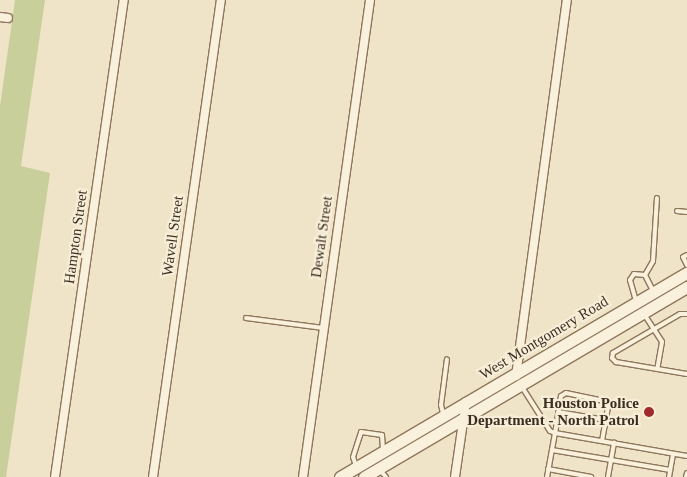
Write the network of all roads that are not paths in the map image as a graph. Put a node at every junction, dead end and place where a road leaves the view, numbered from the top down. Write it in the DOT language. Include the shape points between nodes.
graph roads {
  1 [pos="124,0"];
  2 [pos="221,0"];
  3 [pos="370,0"];
  4 [pos="567,0"];
  5 [pos="657,198"];
  6 [pos="677,211"];
  7 [pos="687,212"];
  8 [pos="687,255"];
  9 [pos="687,265"];
  10 [pos="687,273"];
  11 [pos="645,275"];
  12 [pos="687,287"];
  13 [pos="654,292"];
  14 [pos="636,302"];
  15 [pos="643,312"];
  16 [pos="687,314"];
  17 [pos="246,318"];
  18 [pos="323,328"];
  19 [pos="654,330"];
  20 [pos="447,359"];
  21 [pos="657,369"];
  22 [pos="514,373"];
  23 [pos="687,374"];
  24 [pos="521,385"];
  25 [pos="466,402"];
  26 [pos="558,412"];
  27 [pos="444,416"];
  28 [pos="466,417"];
  29 [pos="605,420"];
  30 [pos="555,433"];
  31 [pos="602,441"];
  32 [pos="614,443"];
  33 [pos="552,450"];
  34 [pos="384,451"];
  35 [pos="673,454"];
  36 [pos="687,456"];
  37 [pos="611,460"];
  38 [pos="356,467"];
  39 [pos="548,469"];
  40 [pos="670,470"];
  41 [pos="382,473"];
  42 [pos="55,477"];
  43 [pos="153,477"];
  44 [pos="303,477"];
  45 [pos="340,477"];
  46 [pos="364,477"];
  47 [pos="455,477"];
  48 [pos="547,477"];
  49 [pos="591,477"];
  50 [pos="608,477"];
  51 [pos="669,477"];
  1 -- 42 [label="street, Hampton Street"];
  2 -- 43 [label="street, Wavell Street"];
  3 -- 18 [label="street, Dewalt Street"];
  4 -- 22 [label="street"];
  5 -- 11 [label="lane" via="653,261"];
  6 -- 7 [label="lane"];
  8 -- 9 [label="lane" via="683,257"];
  10 -- 13 [label="main road, West Montgomery Road"];
  11 -- 13 [label="lane"];
  11 -- 14 [label="lane" via="631,276"];
  12 -- 15 [label="main road, West Montgomery Road"];
  13 -- 14 [label="main road, West Montgomery Road"];
  14 -- 15 [label="main road"];
  14 -- 22 [label="main road, West Montgomery Road"];
  15 -- 19 [label="lane"];
  15 -- 24 [label="main road, West Montgomery Road"];
  16 -- 19 [label="lane" via="680,314"];
  17 -- 18 [label="lane"];
  18 -- 44 [label="street, Dewalt Street"];
  19 -- 21 [label="lane" via="662,342"];
  19 -- 21 [label="lane" via="613,353 612,358 616,362"];
  20 -- 27 [label="lane" via="441,405"];
  21 -- 23 [label="lane"];
  22 -- 24 [label="street"];
  22 -- 25 [label="main road, West Montgomery Road"];
  24 -- 28 [label="main road, West Montgomery Road"];
  24 -- 30 [label="lane" via="546,425"];
  25 -- 27 [label="main road, West Montgomery Road"];
  25 -- 28 [label="street"];
  26 -- 29 [label="lane"];
  26 -- 29 [label="lane" via="561,396 566,393 609,402"];
  26 -- 30 [label="lane"];
  27 -- 34 [label="main road, West Montgomery Road"];
  28 -- 41 [label="main road, West Montgomery Road"];
  28 -- 47 [label="street"];
  29 -- 31 [label="lane"];
  30 -- 31 [label="lane"];
  30 -- 33 [label="lane"];
  31 -- 32 [label="lane"];
  32 -- 35 [label="lane"];
  32 -- 37 [label="lane"];
  33 -- 37 [label="lane"];
  33 -- 39 [label="lane"];
  34 -- 38 [label="main road, West Montgomery Road"];
  34 -- 38 [label="lane" via="382,435 362,432 353,457"];
  35 -- 36 [label="lane"];
  35 -- 40 [label="lane"];
  37 -- 40 [label="lane"];
  37 -- 50 [label="lane"];
  38 -- 45 [label="main road, West Montgomery Road"];
  39 -- 48 [label="lane"];
  39 -- 49 [label="lane"];
  40 -- 51 [label="lane"];
  41 -- 46 [label="main road, West Montgomery Road"];
}
